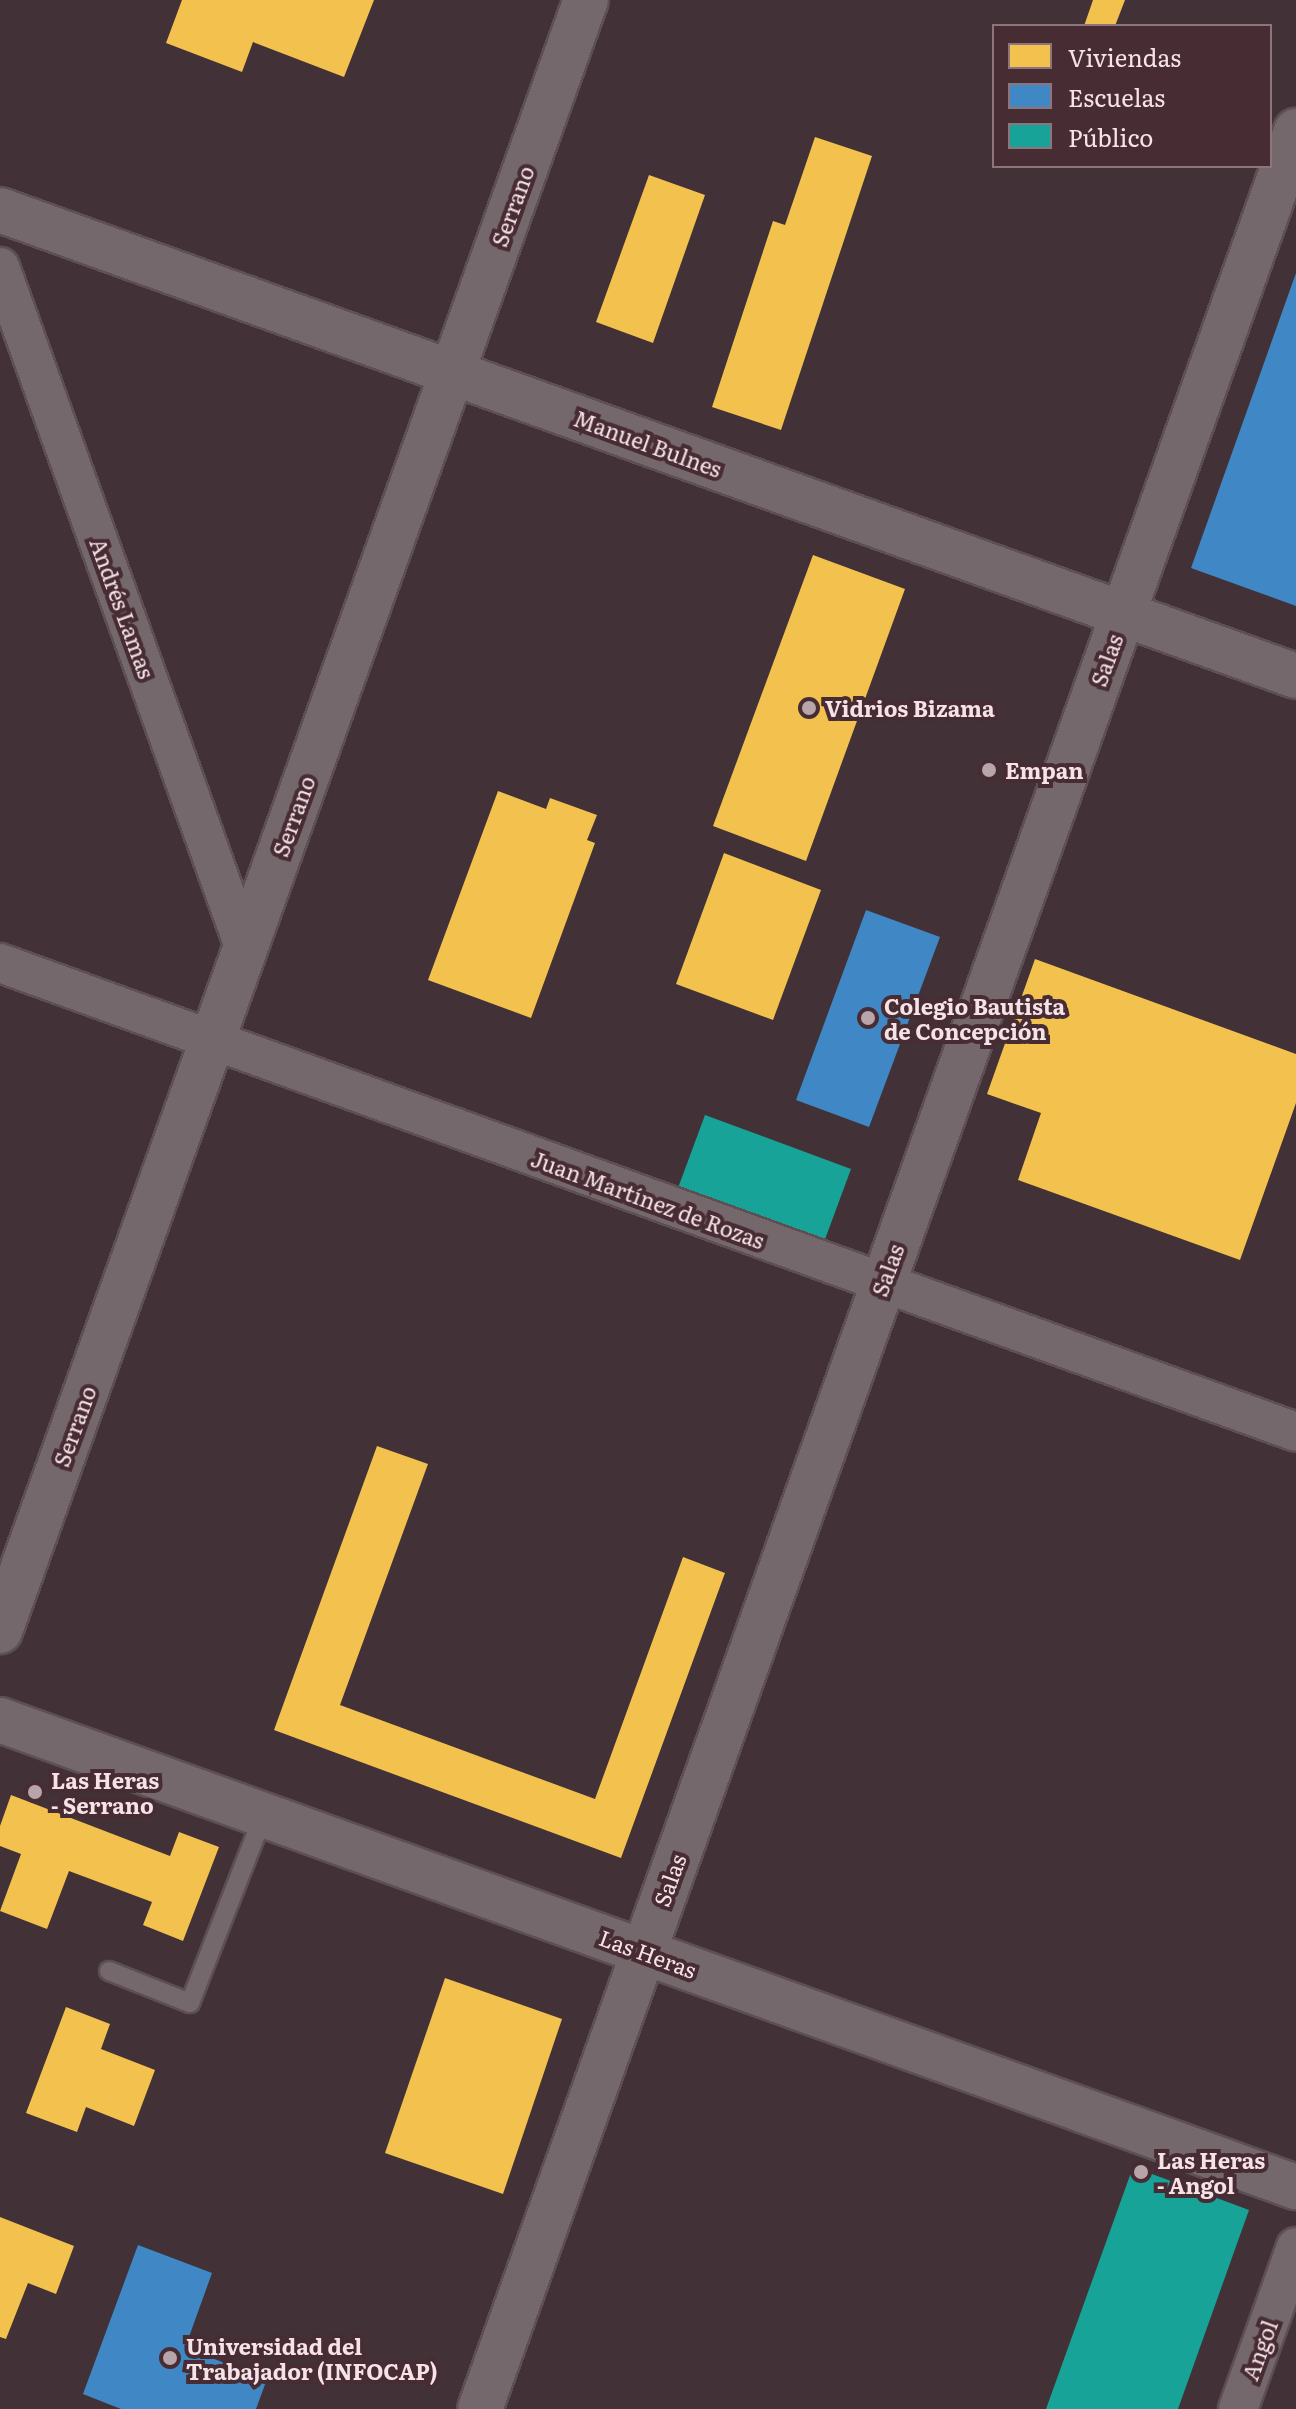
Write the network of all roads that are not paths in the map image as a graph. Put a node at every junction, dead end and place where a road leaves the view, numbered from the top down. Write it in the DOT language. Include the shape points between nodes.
graph roads {
  1 [pos="586,0"];
  2 [pos="1296,131"];
  3 [pos="0,210"];
  4 [pos="0,267"];
  5 [pos="453,373"];
  6 [pos="1123,614"];
  7 [pos="1296,676"];
  8 [pos="245,949"];
  9 [pos="0,963"];
  10 [pos="213,1039"];
  11 [pos="882,1284"];
  12 [pos="1296,1432"];
  13 [pos="0,1631"];
  14 [pos="0,1720"];
  15 [pos="264,1814"];
  16 [pos="643,1952"];
  17 [pos="109,1971"];
  18 [pos="1296,2187"];
  19 [pos="1296,2247"];
  20 [pos="480,2409"];
  21 [pos="1238,2409"];
  1 -- 5 [label="street, Serrano"];
  2 -- 6 [label="street, Salas"];
  3 -- 5 [label="street, Manuel Bulnes"];
  4 -- 8 [label="street, Andrés Lamas"];
  5 -- 6 [label="street, Manuel Bulnes"];
  5 -- 8 [label="street, Serrano"];
  6 -- 7 [label="street, Manuel Bulnes"];
  6 -- 11 [label="street, Salas"];
  8 -- 10 [label="street, Serrano"];
  9 -- 10 [label="street, Juan Martínez de Rozas"];
  10 -- 11 [label="street, Juan Martínez de Rozas"];
  10 -- 13 [label="street, Serrano"];
  11 -- 12 [label="street, Juan Martínez de Rozas"];
  11 -- 16 [label="street, Salas"];
  14 -- 15 [label="street, Las Heras"];
  15 -- 16 [label="street, Las Heras"];
  15 -- 17 [label="lane" via="190,2003"];
  16 -- 18 [label="street, Las Heras"];
  16 -- 20 [label="street, Salas"];
  19 -- 21 [label="street, Angol"];
}
